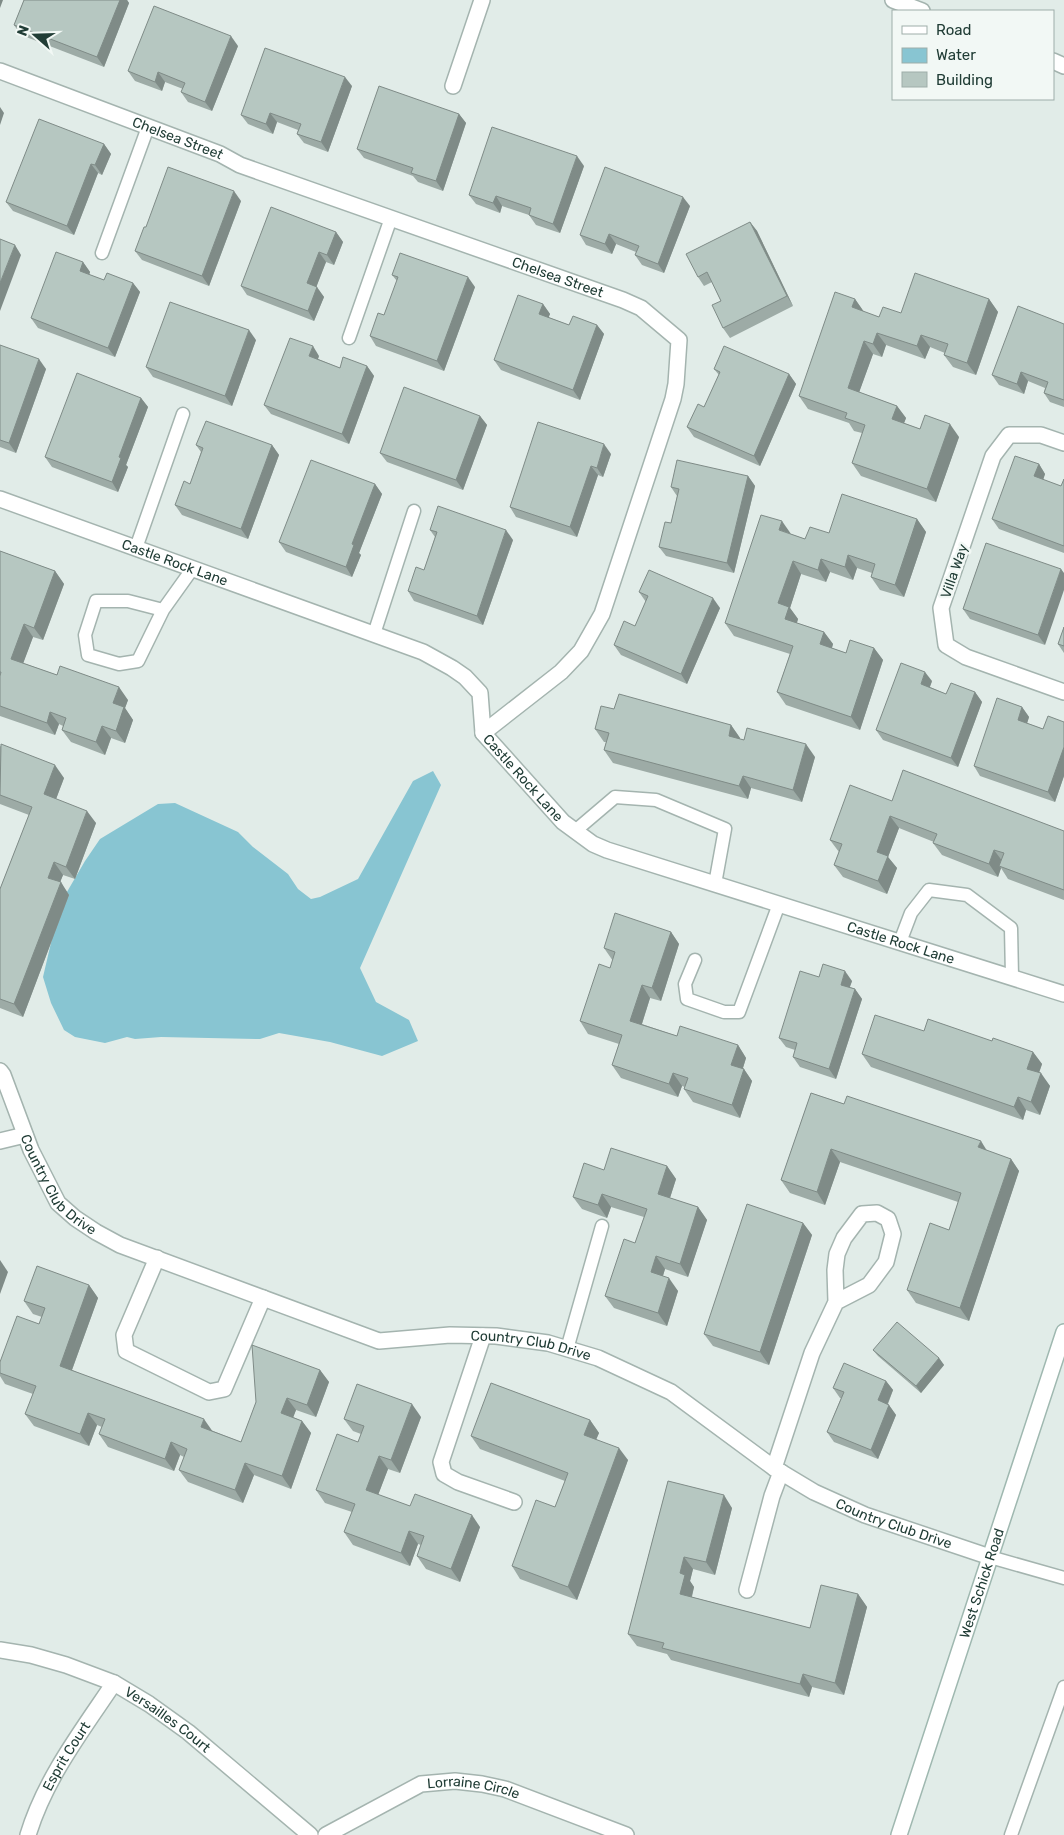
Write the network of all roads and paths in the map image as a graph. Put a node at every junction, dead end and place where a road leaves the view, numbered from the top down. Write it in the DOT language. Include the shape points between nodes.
graph roads {
  1 [pos="482,0"];
  2 [pos="893,0"];
  3 [pos="919,10"];
  4 [pos="0,71"];
  5 [pos="453,86"];
  6 [pos="148,127"];
  7 [pos="391,218"];
  8 [pos="102,253"];
  9 [pos="349,338"];
  10 [pos="183,414"];
  11 [pos="1064,443"];
  12 [pos="0,498"];
  13 [pos="414,511"];
  14 [pos="136,548"];
  15 [pos="192,568"];
  16 [pos="163,610"];
  17 [pos="374,634"];
  18 [pos="1064,692"];
  19 [pos="483,733"];
  20 [pos="575,831"];
  21 [pos="715,884"];
  22 [pos="779,904"];
  23 [pos="900,942"];
  24 [pos="695,960"];
  25 [pos="1012,978"];
  26 [pos="1064,994"];
  27 [pos="0,1071"];
  28 [pos="25,1135"];
  29 [pos="0,1141"];
  30 [pos="602,1226"];
  31 [pos="157,1258"];
  32 [pos="263,1298"];
  33 [pos="836,1302"];
  34 [pos="1064,1332"];
  35 [pos="483,1336"];
  36 [pos="567,1349"];
  37 [pos="777,1470"];
  38 [pos="514,1502"];
  39 [pos="990,1557"];
  40 [pos="1064,1578"];
  41 [pos="747,1590"];
  42 [pos="0,1650"];
  43 [pos="114,1684"];
  44 [pos="1064,1688"];
  45 [pos="28,1835"];
  46 [pos="310,1835"];
  47 [pos="326,1835"];
  48 [pos="626,1835"];
  49 [pos="899,1835"];
  50 [pos="1011,1835"];
  1 -- 5 [label="street"];
  2 -- 3 [label="street"];
  4 -- 6 [label="street, Chelsea Street"];
  6 -- 7 [label="street, Chelsea Street" via="220,154 240,165"];
  6 -- 8 [label="lane"];
  7 -- 9 [label="lane"];
  7 -- 19 [label="street, Chelsea Street" via="623,300 641,308 679,340 673,398 602,614 581,651 561,672"];
  10 -- 14 [label="lane"];
  11 -- 18 [label="street, Villa Way" via="1042,435 1009,435 993,456 941,608 946,645 966,657"];
  12 -- 14 [label="street, Castle Rock Lane"];
  13 -- 17 [label="lane"];
  14 -- 15 [label="street, Castle Rock Lane"];
  15 -- 16 [label="lane"];
  15 -- 17 [label="street, Castle Rock Lane"];
  16 -- 16 [label="lane" via="138,661 119,664 88,655 85,634 96,601 128,601"];
  17 -- 19 [label="street, Castle Rock Lane" via="423,652 464,677 480,693"];
  19 -- 20 [label="street, Castle Rock Lane" via="563,822"];
  20 -- 21 [label="street, Castle Rock Lane" via="607,850"];
  20 -- 21 [label="lane" via="615,796 656,800 725,829"];
  21 -- 22 [label="street, Castle Rock Lane"];
  22 -- 23 [label="street, Castle Rock Lane"];
  22 -- 24 [label="lane" via="739,1012 724,1012 688,999 685,984"];
  23 -- 25 [label="street, Castle Rock Lane"];
  23 -- 25 [label="lane" via="911,913 928,890 966,895 1011,928"];
  25 -- 26 [label="street, Castle Rock Lane"];
  27 -- 28 [label="street, Country Club Drive"];
  28 -- 29 [label="street"];
  28 -- 31 [label="street, Country Club Drive" via="58,1203 74,1218 120,1244"];
  30 -- 36 [label="lane"];
  31 -- 32 [label="street, Country Club Drive"];
  31 -- 32 [label="street" via="124,1335 126,1351 209,1392 224,1389"];
  32 -- 35 [label="street, Country Club Drive" via="379,1341 450,1335"];
  33 -- 33 [label="street" via="835,1270 844,1238 862,1214 877,1213 888,1219 893,1234 886,1262 869,1285"];
  33 -- 37 [label="street" via="812,1353"];
  34 -- 39 [label="street, West Schick Road"];
  35 -- 36 [label="street, Country Club Drive" via="548,1343"];
  35 -- 38 [label="street" via="441,1462 444,1474 458,1482"];
  36 -- 37 [label="street, Country Club Drive" via="598,1358 671,1392"];
  37 -- 39 [label="street, Country Club Drive" via="814,1492 865,1514"];
  37 -- 41 [label="street"];
  39 -- 40 [label="lane"];
  39 -- 49 [label="street, West Schick Road"];
  42 -- 43 [label="street, Versailles Court" via="31,1655"];
  43 -- 45 [label="street, Esprit Court" via="54,1773"];
  43 -- 46 [label="street, Versailles Court" via="188,1732"];
  44 -- 50 [label="lane"];
  47 -- 48 [label="street, Lorraine Circle" via="421,1784 455,1781 506,1789"];
}
